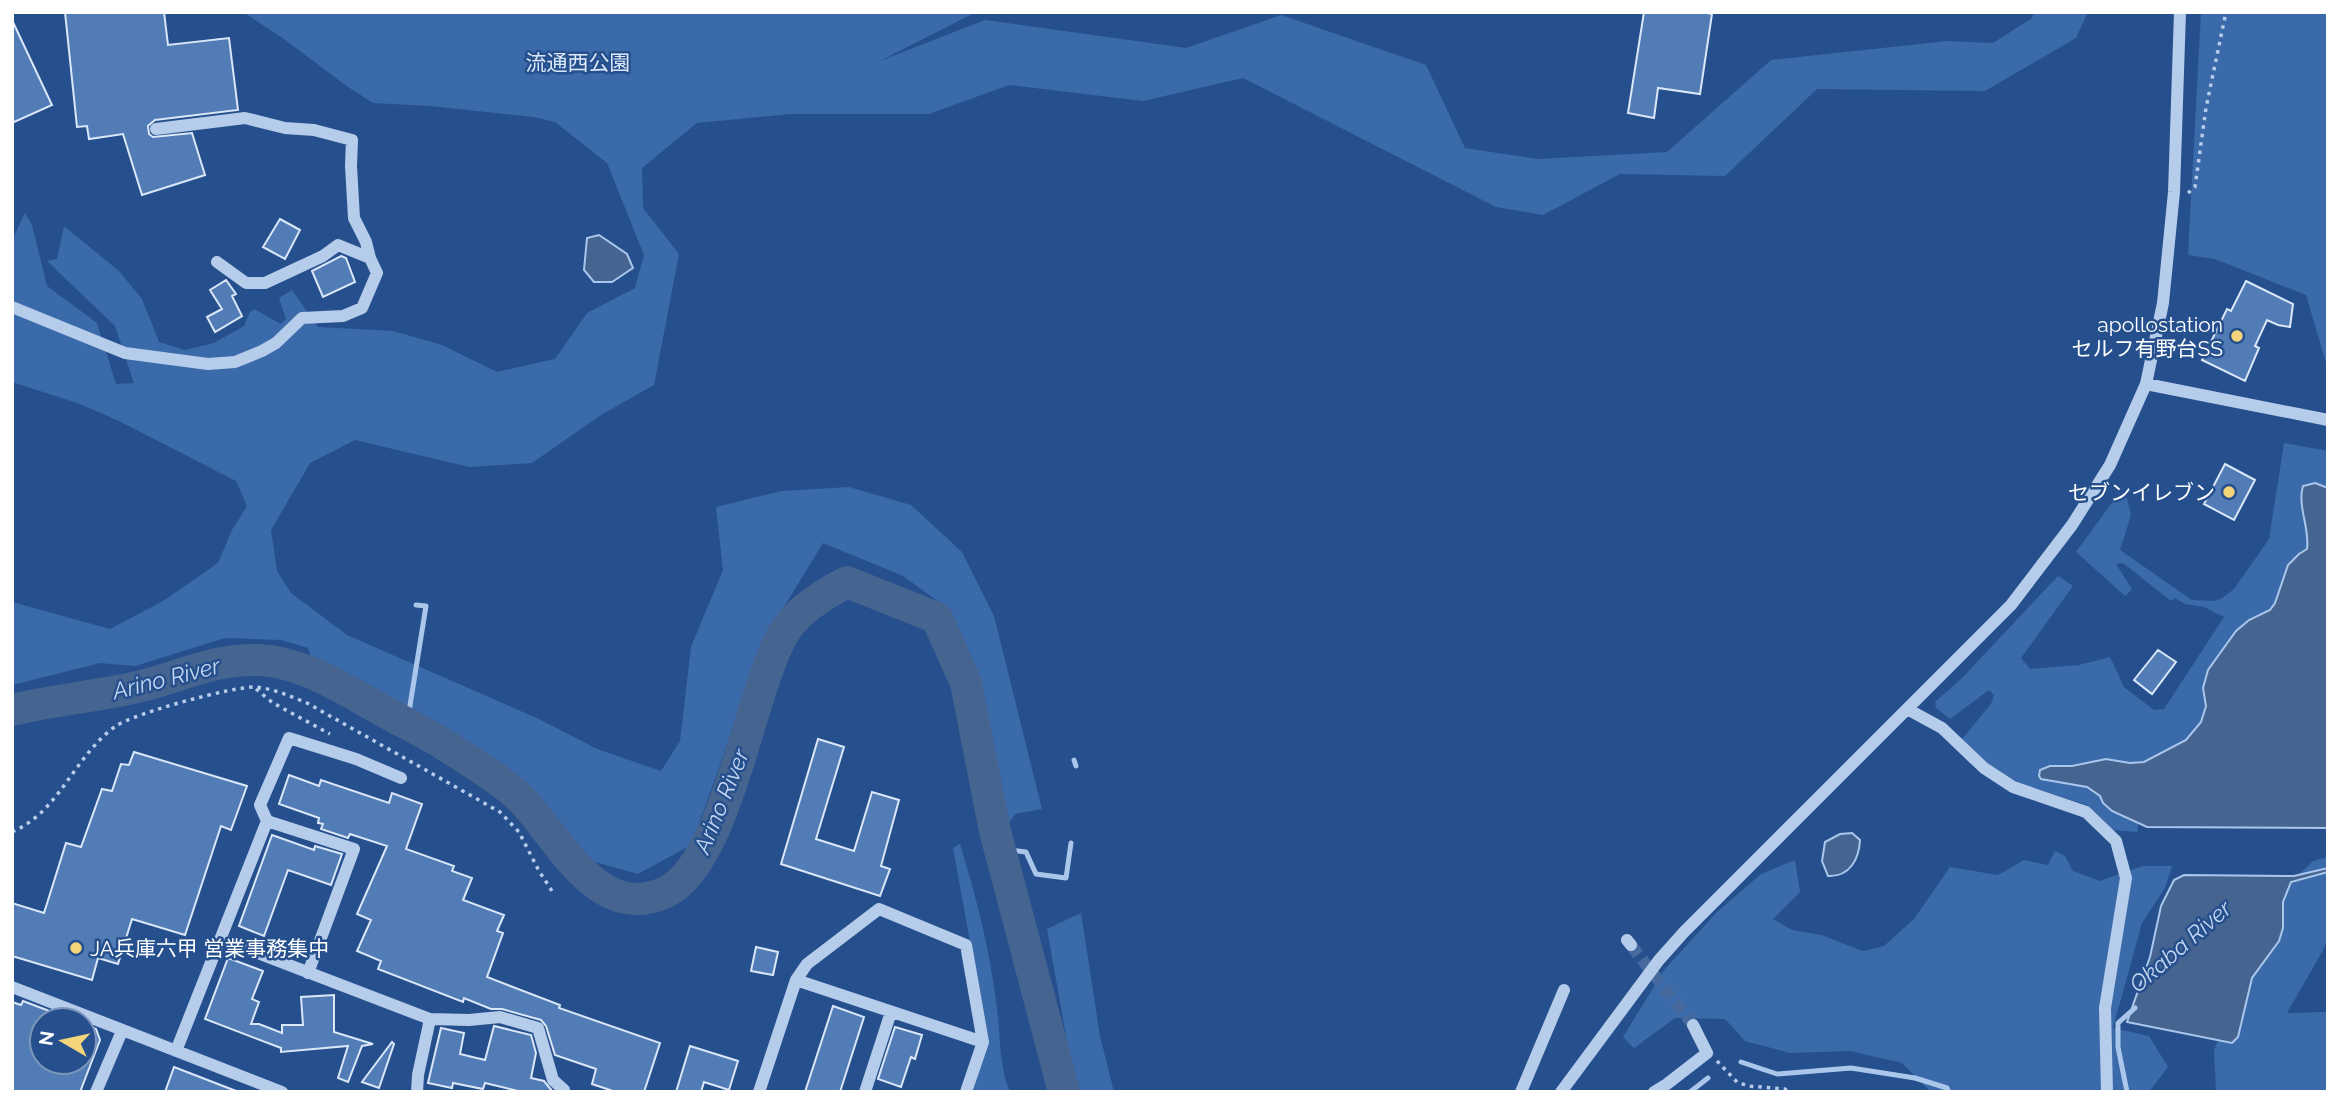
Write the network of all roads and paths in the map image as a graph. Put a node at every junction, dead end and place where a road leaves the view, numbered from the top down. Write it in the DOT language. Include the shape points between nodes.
graph roads {
  1 [pos="2180,12"];
  2 [pos="2226,12"];
  3 [pos="156,129"];
  4 [pos="2174,195"];
  5 [pos="370,258"];
  6 [pos="217,262"];
  7 [pos="12,307"];
  8 [pos="2146,384"];
  9 [pos="2328,420"];
  10 [pos="254,687"];
  11 [pos="1909,710"];
  12 [pos="332,735"];
  13 [pos="401,778"];
  14 [pos="267,821"];
  15 [pos="221,939"];
  16 [pos="308,973"];
  17 [pos="796,980"];
  18 [pos="12,987"];
  19 [pos="1564,990"];
  20 [pos="891,1013"];
  21 [pos="430,1019"];
  22 [pos="1692,1025"];
  23 [pos="122,1031"];
  24 [pos="983,1042"];
  25 [pos="176,1051"];
  26 [pos="1726,1069"];
  27 [pos="566,1091"];
  28 [pos="96,1092"];
  29 [pos="282,1092"];
  30 [pos="417,1092"];
  31 [pos="759,1092"];
  32 [pos="865,1092"];
  33 [pos="966,1092"];
  34 [pos="1521,1092"];
  35 [pos="1562,1092"];
  36 [pos="1654,1092"];
  37 [pos="1788,1092"];
  38 [pos="2107,1092"];
  1 -- 4 [label="street"];
  2 -- 4 [label="path" via="2195,187 2183,196"];
  3 -- 5 [label="street" via="245,118 352,140 354,218"];
  4 -- 8 [label="street" via="2163,303"];
  5 -- 6 [label="street" via="338,245 265,283 246,283"];
  5 -- 7 [label="street" via="377,273 362,308 342,316 302,318 276,343 235,362 208,364 125,353"];
  8 -- 9 [label="street"];
  8 -- 11 [label="street" via="2110,466 2072,525 2011,605"];
  10 -- 12 [label="path" via="273,703"];
  11 -- 35 [label="street" via="1684,932"];
  11 -- 38 [label="street" via="1942,728 1984,768 2013,787 2086,812 2116,841 2126,878 2105,1008"];
  13 -- 14 [label="street" via="289,738 260,805"];
  14 -- 15 [label="street"];
  14 -- 16 [label="street" via="355,849"];
  15 -- 16 [label="street"];
  15 -- 25 [label="street"];
  16 -- 21 [label="street"];
  17 -- 20 [label="street"];
  17 -- 24 [label="street" via="807,964 879,909 966,945"];
  17 -- 31 [label="street"];
  18 -- 23 [label="street"];
  19 -- 34 [label="street"];
  20 -- 24 [label="street"];
  20 -- 32 [label="street"];
  21 -- 27 [label="street" via="500,1017 538,1028 553,1080"];
  21 -- 30 [label="street"];
  22 -- 36 [label="street" via="1707,1053"];
  23 -- 25 [label="street"];
  23 -- 28 [label="street"];
  24 -- 33 [label="street"];
  25 -- 29 [label="street"];
  26 -- 37 [label="path" via="1748,1086"];
}
